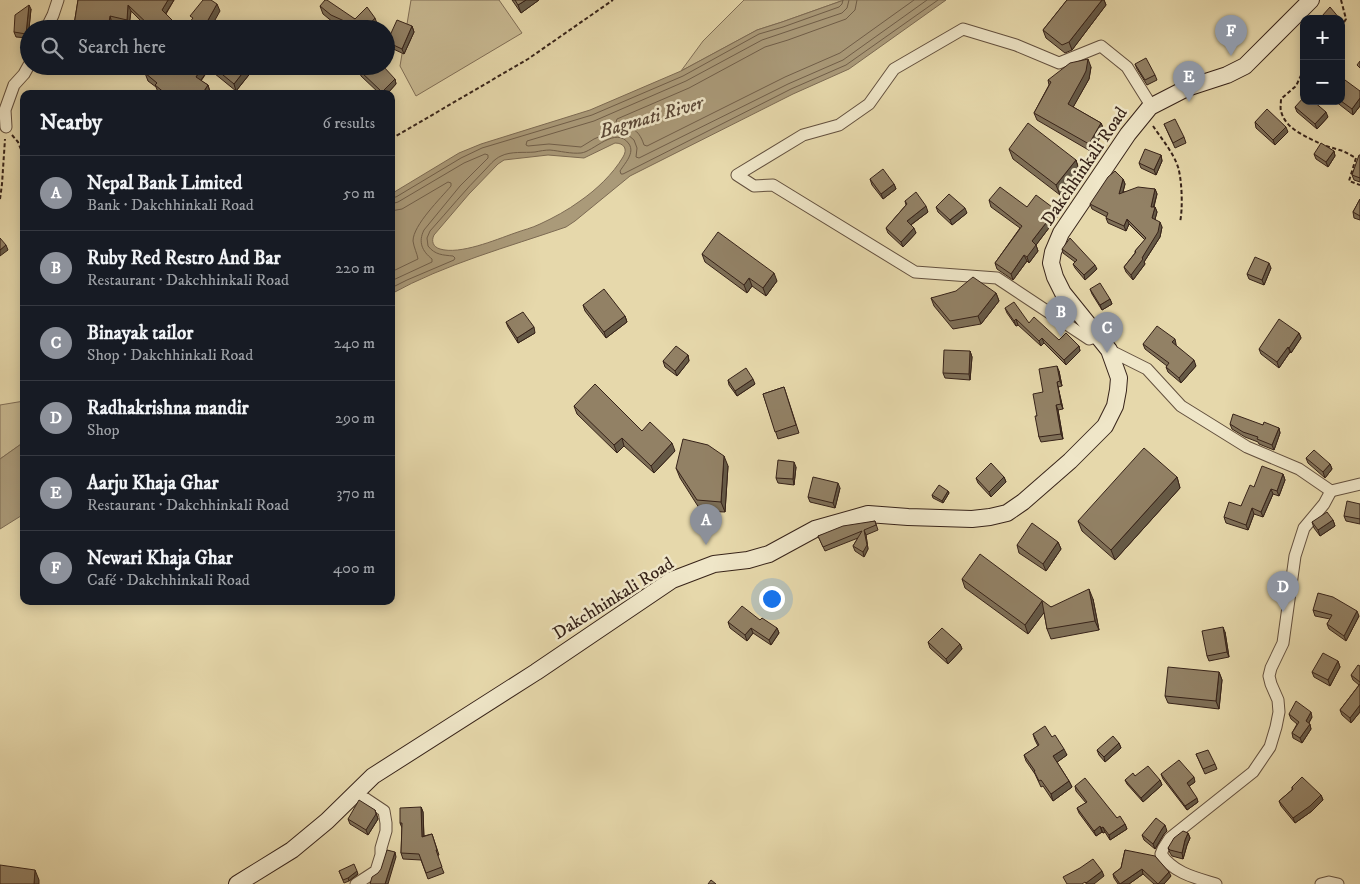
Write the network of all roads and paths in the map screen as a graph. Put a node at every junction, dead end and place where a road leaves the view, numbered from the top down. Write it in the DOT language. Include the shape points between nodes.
graph roads {
  1 [pos="58,0"];
  2 [pos="613,0"];
  3 [pos="1311,0"];
  4 [pos="1340,0"];
  5 [pos="1345,15"];
  6 [pos="50,20"];
  7 [pos="23,75"];
  8 [pos="1300,77"];
  9 [pos="1148,110"];
  10 [pos="6,128"];
  11 [pos="395,137"];
  12 [pos="20,147"];
  13 [pos="1360,185"];
  14 [pos="0,199"];
  15 [pos="1180,222"];
  16 [pos="1099,336"];
  17 [pos="1109,350"];
  18 [pos="1360,484"];
  19 [pos="1331,490"];
  20 [pos="354,795"];
  21 [pos="238,884"];
  22 [pos="356,884"];
  23 [pos="1216,884"];
  24 [pos="1321,884"];
  25 [pos="1338,884"];
  1 -- 6 [label="street"];
  2 -- 11 [label="path" via="528,59"];
  3 -- 9 [label="main road, Dakchhinkali Road" via="1244,66 1187,88"];
  4 -- 5 [label="path"];
  7 -- 10 [label="street" via="14,85 6,110"];
  8 -- 13 [label="path" via="1296,86 1282,99 1280,111 1287,124 1325,146 1356,158 1349,182"];
  9 -- 15 [label="path" via="1178,166"];
  9 -- 16 [label="main road, Dakchhinkali Road" via="1071,217 1052,252 1055,277"];
  9 -- 16 [label="street" via="1127,67 1101,46 1059,63 1016,45 963,29 894,70 869,104 839,124 803,135 737,175 754,186 772,185 915,272 997,278 1089,339"];
  10 -- 12 [label="path"];
  10 -- 14 [label="path"];
  16 -- 17 [label="main road, Dakchhinkali Road"];
  17 -- 19 [label="street" via="1147,369 1181,406 1246,447 1299,469"];
  17 -- 20 [label="main road, Dakchhinkali Road" via="1119,378 1116,406 1105,426 1070,461 1007,512 972,519 868,514 815,529 769,554 714,564 672,580 373,776"];
  18 -- 19 [label="street"];
  19 -- 23 [label="street" via="1304,528 1295,556 1284,643 1269,676 1279,712 1270,747 1253,772 1170,838 1161,854 1180,872"];
  20 -- 21 [label="main road, Dakchhinkali Road" via="292,850"];
  20 -- 22 [label="street" via="384,811 386,823 376,871"];
  24 -- 25 [label="street"];
}
